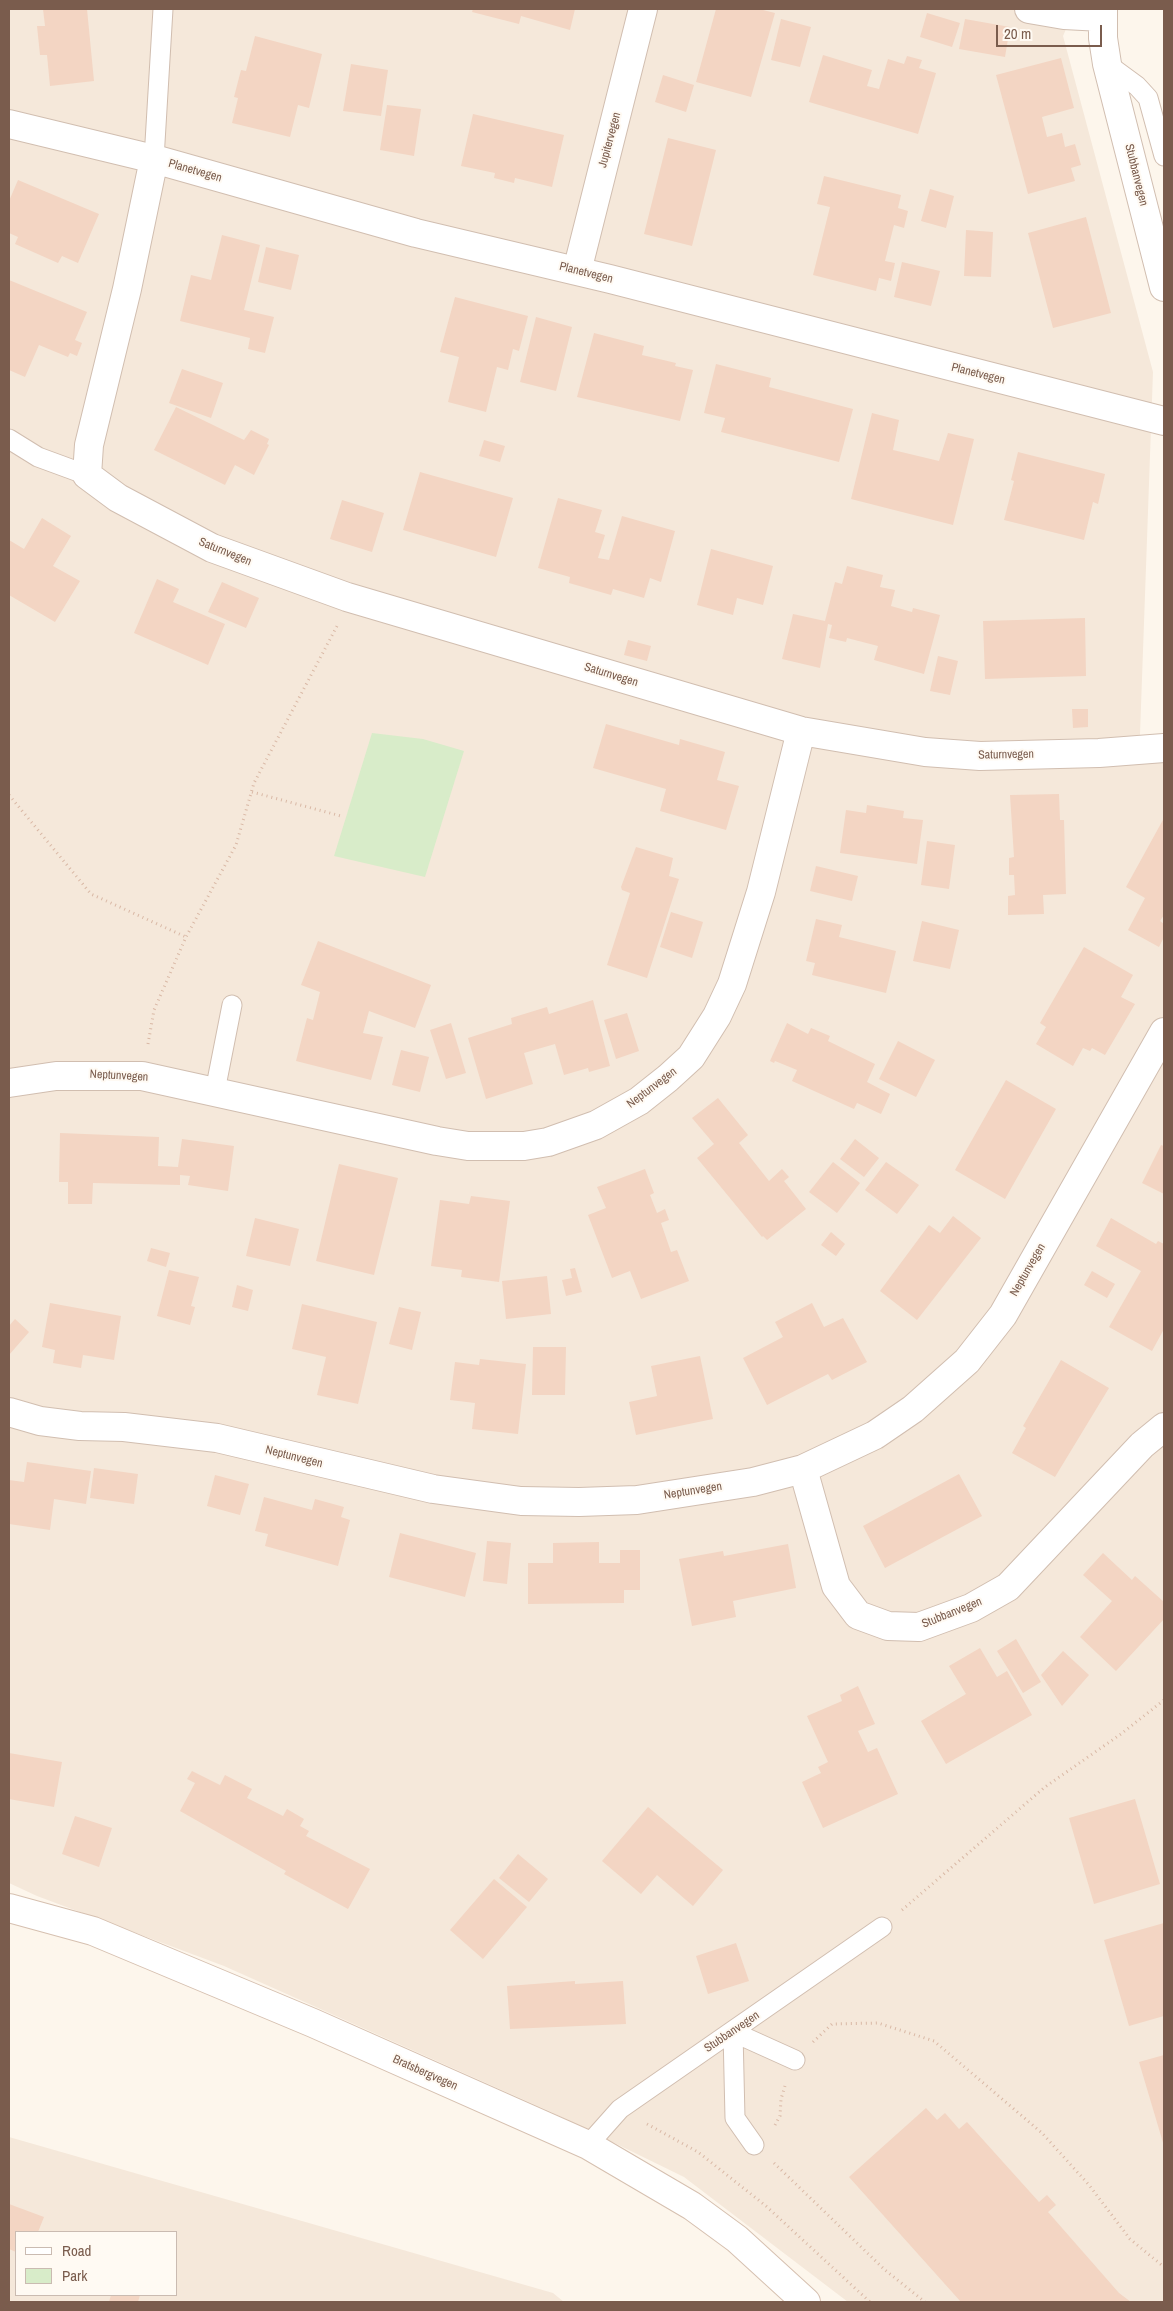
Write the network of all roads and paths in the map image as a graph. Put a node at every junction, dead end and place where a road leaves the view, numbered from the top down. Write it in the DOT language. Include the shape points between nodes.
graph roads {
  1 [pos="163,9"];
  2 [pos="643,9"];
  3 [pos="1029,9"];
  4 [pos="1102,13"];
  5 [pos="1108,64"];
  6 [pos="9,124"];
  7 [pos="1164,156"];
  8 [pos="154,159"];
  9 [pos="577,271"];
  10 [pos="1164,287"];
  11 [pos="1164,421"];
  12 [pos="9,439"];
  13 [pos="87,475"];
  14 [pos="347,597"];
  15 [pos="801,731"];
  16 [pos="1164,748"];
  17 [pos="252,792"];
  18 [pos="9,795"];
  19 [pos="342,816"];
  20 [pos="186,937"];
  21 [pos="232,1005"];
  22 [pos="1164,1032"];
  23 [pos="142,1076"];
  24 [pos="9,1083"];
  25 [pos="214,1092"];
  26 [pos="9,1412"];
  27 [pos="1164,1426"];
  28 [pos="803,1469"];
  29 [pos="1164,1700"];
  30 [pos="9,1908"];
  31 [pos="882,1927"];
  32 [pos="733,2032"];
  33 [pos="795,2060"];
  34 [pos="620,2109"];
  35 [pos="588,2145"];
  36 [pos="754,2145"];
  37 [pos="1164,2268"];
  38 [pos="806,2302"];
  39 [pos="870,2302"];
  40 [pos="925,2302"];
  1 -- 8 [label="lane"];
  2 -- 9 [label="street, Jupitervegen"];
  3 -- 4 [label="street, Stubbanvegen" via="1064,15"];
  4 -- 5 [label="street, Stubbanvegen"];
  5 -- 7 [label="lane" via="1148,98"];
  5 -- 10 [label="street, Stubbanvegen"];
  6 -- 8 [label="street, Planetvegen"];
  8 -- 9 [label="street, Planetvegen" via="416,233"];
  8 -- 13 [label="street" via="127,289 88,445"];
  9 -- 11 [label="street, Planetvegen"];
  12 -- 13 [label="lane, Saturnvegen" via="38,457"];
  13 -- 14 [label="street, Saturnvegen" via="118,498 212,548"];
  14 -- 15 [label="street, Saturnvegen"];
  14 -- 17 [label="path" via="336,629"];
  15 -- 16 [label="street, Saturnvegen" via="925,752 980,756"];
  15 -- 25 [label="street, Neptunvegen" via="761,892 732,984 717,1016 691,1056 639,1101 596,1125 548,1142 524,1146 468,1146"];
  17 -- 19 [label="path"];
  17 -- 20 [label="path" via="236,845"];
  18 -- 20 [label="path" via="91,894"];
  20 -- 23 [label="path" via="154,1010"];
  21 -- 25 [label="lane"];
  22 -- 28 [label="street, Neptunvegen" via="1003,1315 967,1361 913,1409 875,1436"];
  23 -- 24 [label="street, Neptunvegen" via="56,1076"];
  23 -- 25 [label="street, Neptunvegen"];
  26 -- 28 [label="street, Neptunvegen" via="40,1421 80,1426 124,1427 217,1438 433,1489 521,1501 637,1500 753,1482"];
  27 -- 28 [label="street, Stubbanvegen" via="1142,1445 1008,1587 971,1608 919,1627 888,1626 858,1615 836,1586"];
  29 -- 31 [label="path" via="1045,1786"];
  30 -- 35 [label="street, Bratsbergvegen" via="93,1931 313,2023"];
  31 -- 32 [label="lane, Stubbanvegen"];
  32 -- 33 [label="lane"];
  32 -- 34 [label="lane, Stubbanvegen"];
  32 -- 36 [label="lane" via="736,2118"];
  33 -- 36 [label="path" via="781,2098 780,2116 770,2132"];
  33 -- 37 [label="path" via="832,2024 878,2023 934,2041 1042,2133 1089,2185 1130,2238"];
  34 -- 35 [label="lane, Stubbanvegen"];
  34 -- 39 [label="path" via="698,2152 766,2206"];
  35 -- 38 [label="street, Bratsbergvegen" via="692,2206 737,2239"];
  36 -- 40 [label="path" via="885,2270"];
}
